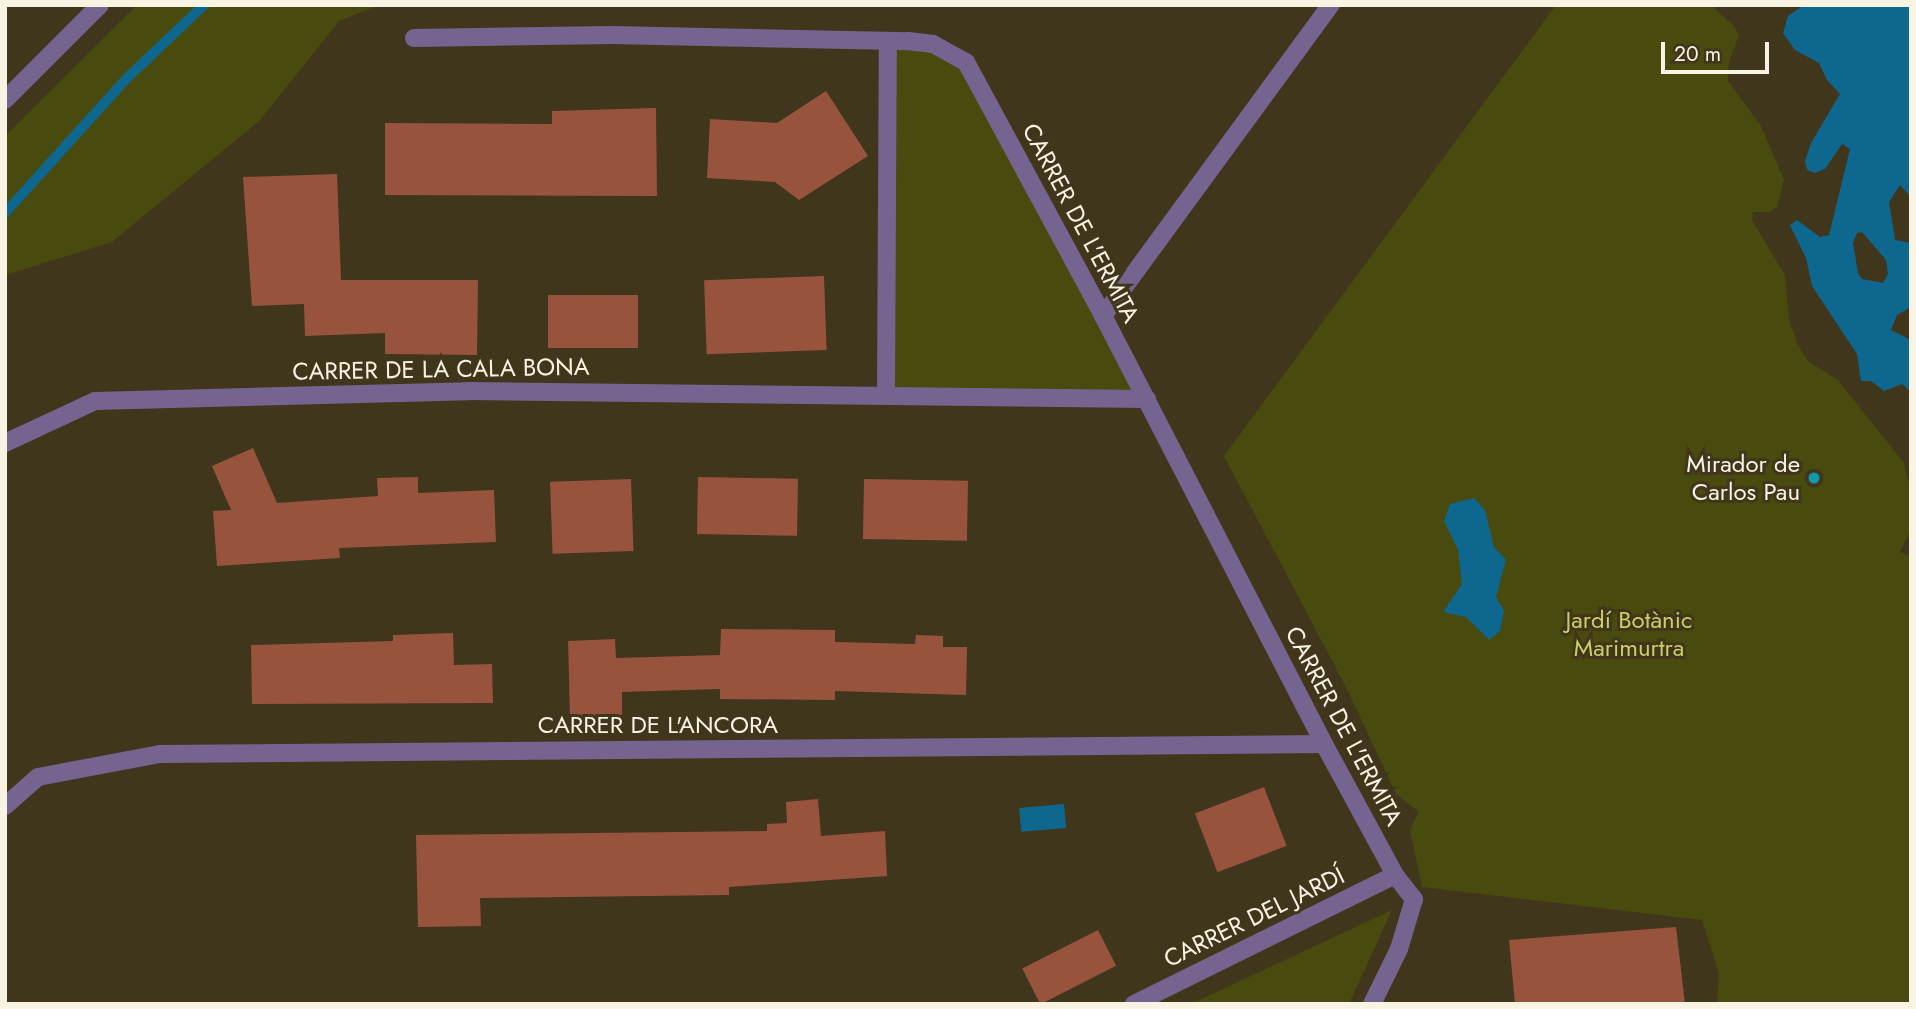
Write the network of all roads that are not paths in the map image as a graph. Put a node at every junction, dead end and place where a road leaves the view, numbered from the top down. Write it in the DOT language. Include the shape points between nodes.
graph roads {
  1 [pos="100,5"];
  2 [pos="1331,5"];
  3 [pos="414,38"];
  4 [pos="888,42"];
  5 [pos="5,100"];
  6 [pos="1103,316"];
  7 [pos="886,393"];
  8 [pos="1147,399"];
  9 [pos="5,443"];
  10 [pos="1324,744"];
  11 [pos="5,806"];
  12 [pos="1395,875"];
  13 [pos="1135,1004"];
  14 [pos="1372,1004"];
  1 -- 5 [label="street"];
  2 -- 6 [label="street"];
  3 -- 4 [label="street, CARRER DE L'ERMITA" via="612,35"];
  4 -- 6 [label="street, CARRER DE L'ERMITA" via="933,44 966,62"];
  4 -- 7 [label="street"];
  6 -- 8 [label="street, CARRER DE L'ERMITA"];
  7 -- 8 [label="street, CARRER DE LA CALA BONA"];
  7 -- 9 [label="street, CARRER DE LA CALA BONA" via="468,391 95,401"];
  8 -- 10 [label="street, CARRER DE L'ERMITA"];
  10 -- 11 [label="street, CARRER DE L'ANCORA" via="160,754 38,776"];
  10 -- 12 [label="street, CARRER DE L'ERMITA"];
  12 -- 13 [label="street, CARRER DEL JARDÍ"];
  12 -- 14 [label="street, CARRER DE L'ERMITA" via="1414,899 1399,949"];
}
